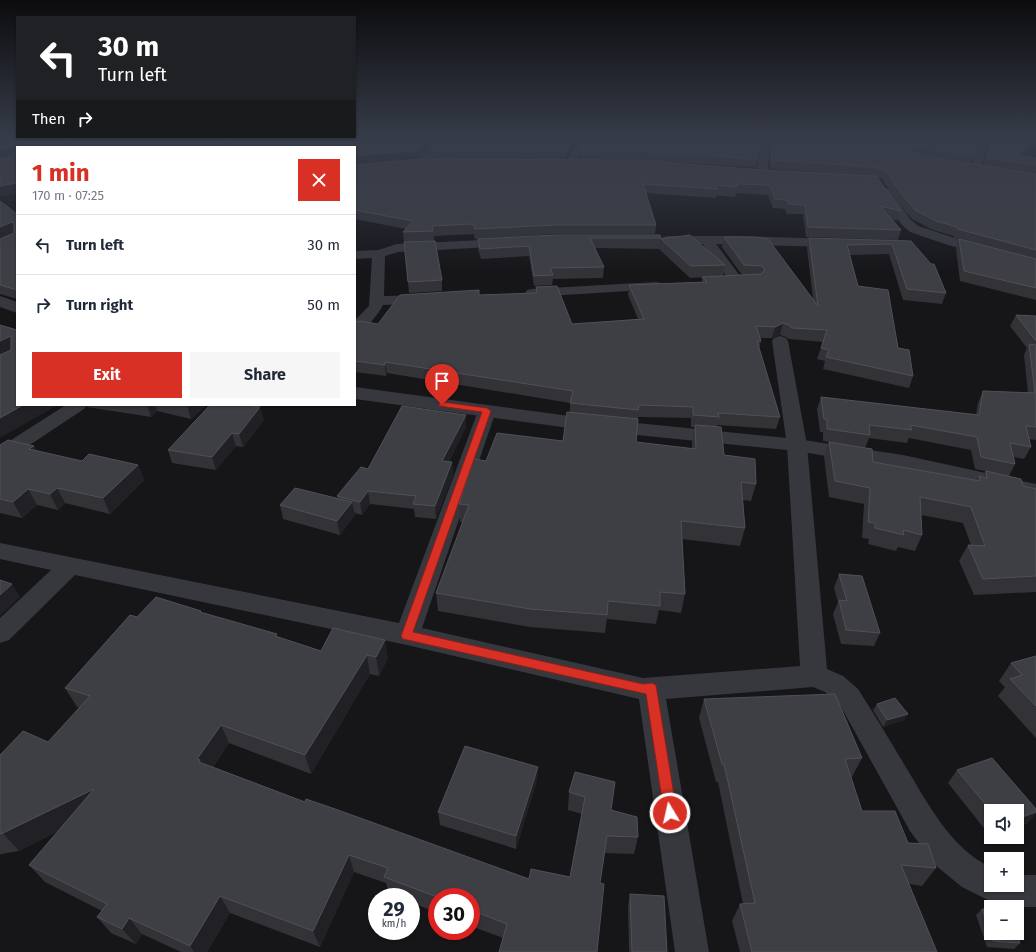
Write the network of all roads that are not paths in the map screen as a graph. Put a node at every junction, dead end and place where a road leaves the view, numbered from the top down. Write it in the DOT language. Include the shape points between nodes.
graph roads {
  1 [pos="879,183"];
  2 [pos="654,240"];
  3 [pos="707,240"];
  4 [pos="516,242"];
  5 [pos="953,242"];
  6 [pos="847,244"];
  7 [pos="924,246"];
  8 [pos="379,254"];
  9 [pos="356,255"];
  10 [pos="1036,265"];
  11 [pos="722,282"];
  12 [pos="667,285"];
  13 [pos="518,294"];
  14 [pos="439,298"];
  15 [pos="0,301"];
  16 [pos="376,301"];
  17 [pos="16,308"];
  18 [pos="356,327"];
  19 [pos="780,341"];
  20 [pos="356,392"];
  21 [pos="76,406"];
  22 [pos="487,411"];
  23 [pos="796,445"];
  24 [pos="0,456"];
  25 [pos="1036,491"];
  26 [pos="0,551"];
  27 [pos="70,566"];
  28 [pos="0,633"];
  29 [pos="407,636"];
  30 [pos="814,676"];
  31 [pos="652,689"];
  32 [pos="984,881"];
  33 [pos="1024,891"];
  34 [pos="1036,891"];
  35 [pos="692,952"];
  1 -- 5 [label="street" via="910,226"];
  2 -- 3 [label="street"];
  3 -- 6 [label="street"];
  3 -- 11 [label="street" via="743,281"];
  4 -- 8 [label="street" via="397,248"];
  5 -- 7 [label="street"];
  5 -- 10 [label="street"];
  8 -- 9 [label="street"];
  8 -- 16 [label="street"];
  12 -- 13 [label="street"];
  14 -- 16 [label="street"];
  15 -- 17 [label="street"];
  16 -- 18 [label="street" via="371,313"];
  19 -- 23 [label="street"];
  20 -- 22 [label="street"];
  21 -- 24 [label="street"];
  22 -- 23 [label="street" via="577,423"];
  22 -- 29 [label="street"];
  23 -- 25 [label="street" via="903,462"];
  23 -- 30 [label="street"];
  26 -- 27 [label="street"];
  27 -- 28 [label="street"];
  27 -- 29 [label="street"];
  29 -- 31 [label="street"];
  30 -- 31 [label="street"];
  30 -- 32 [label="street" via="834,684 849,697 921,820 946,854 973,876"];
  31 -- 35 [label="street"];
  33 -- 34 [label="street"];
}
